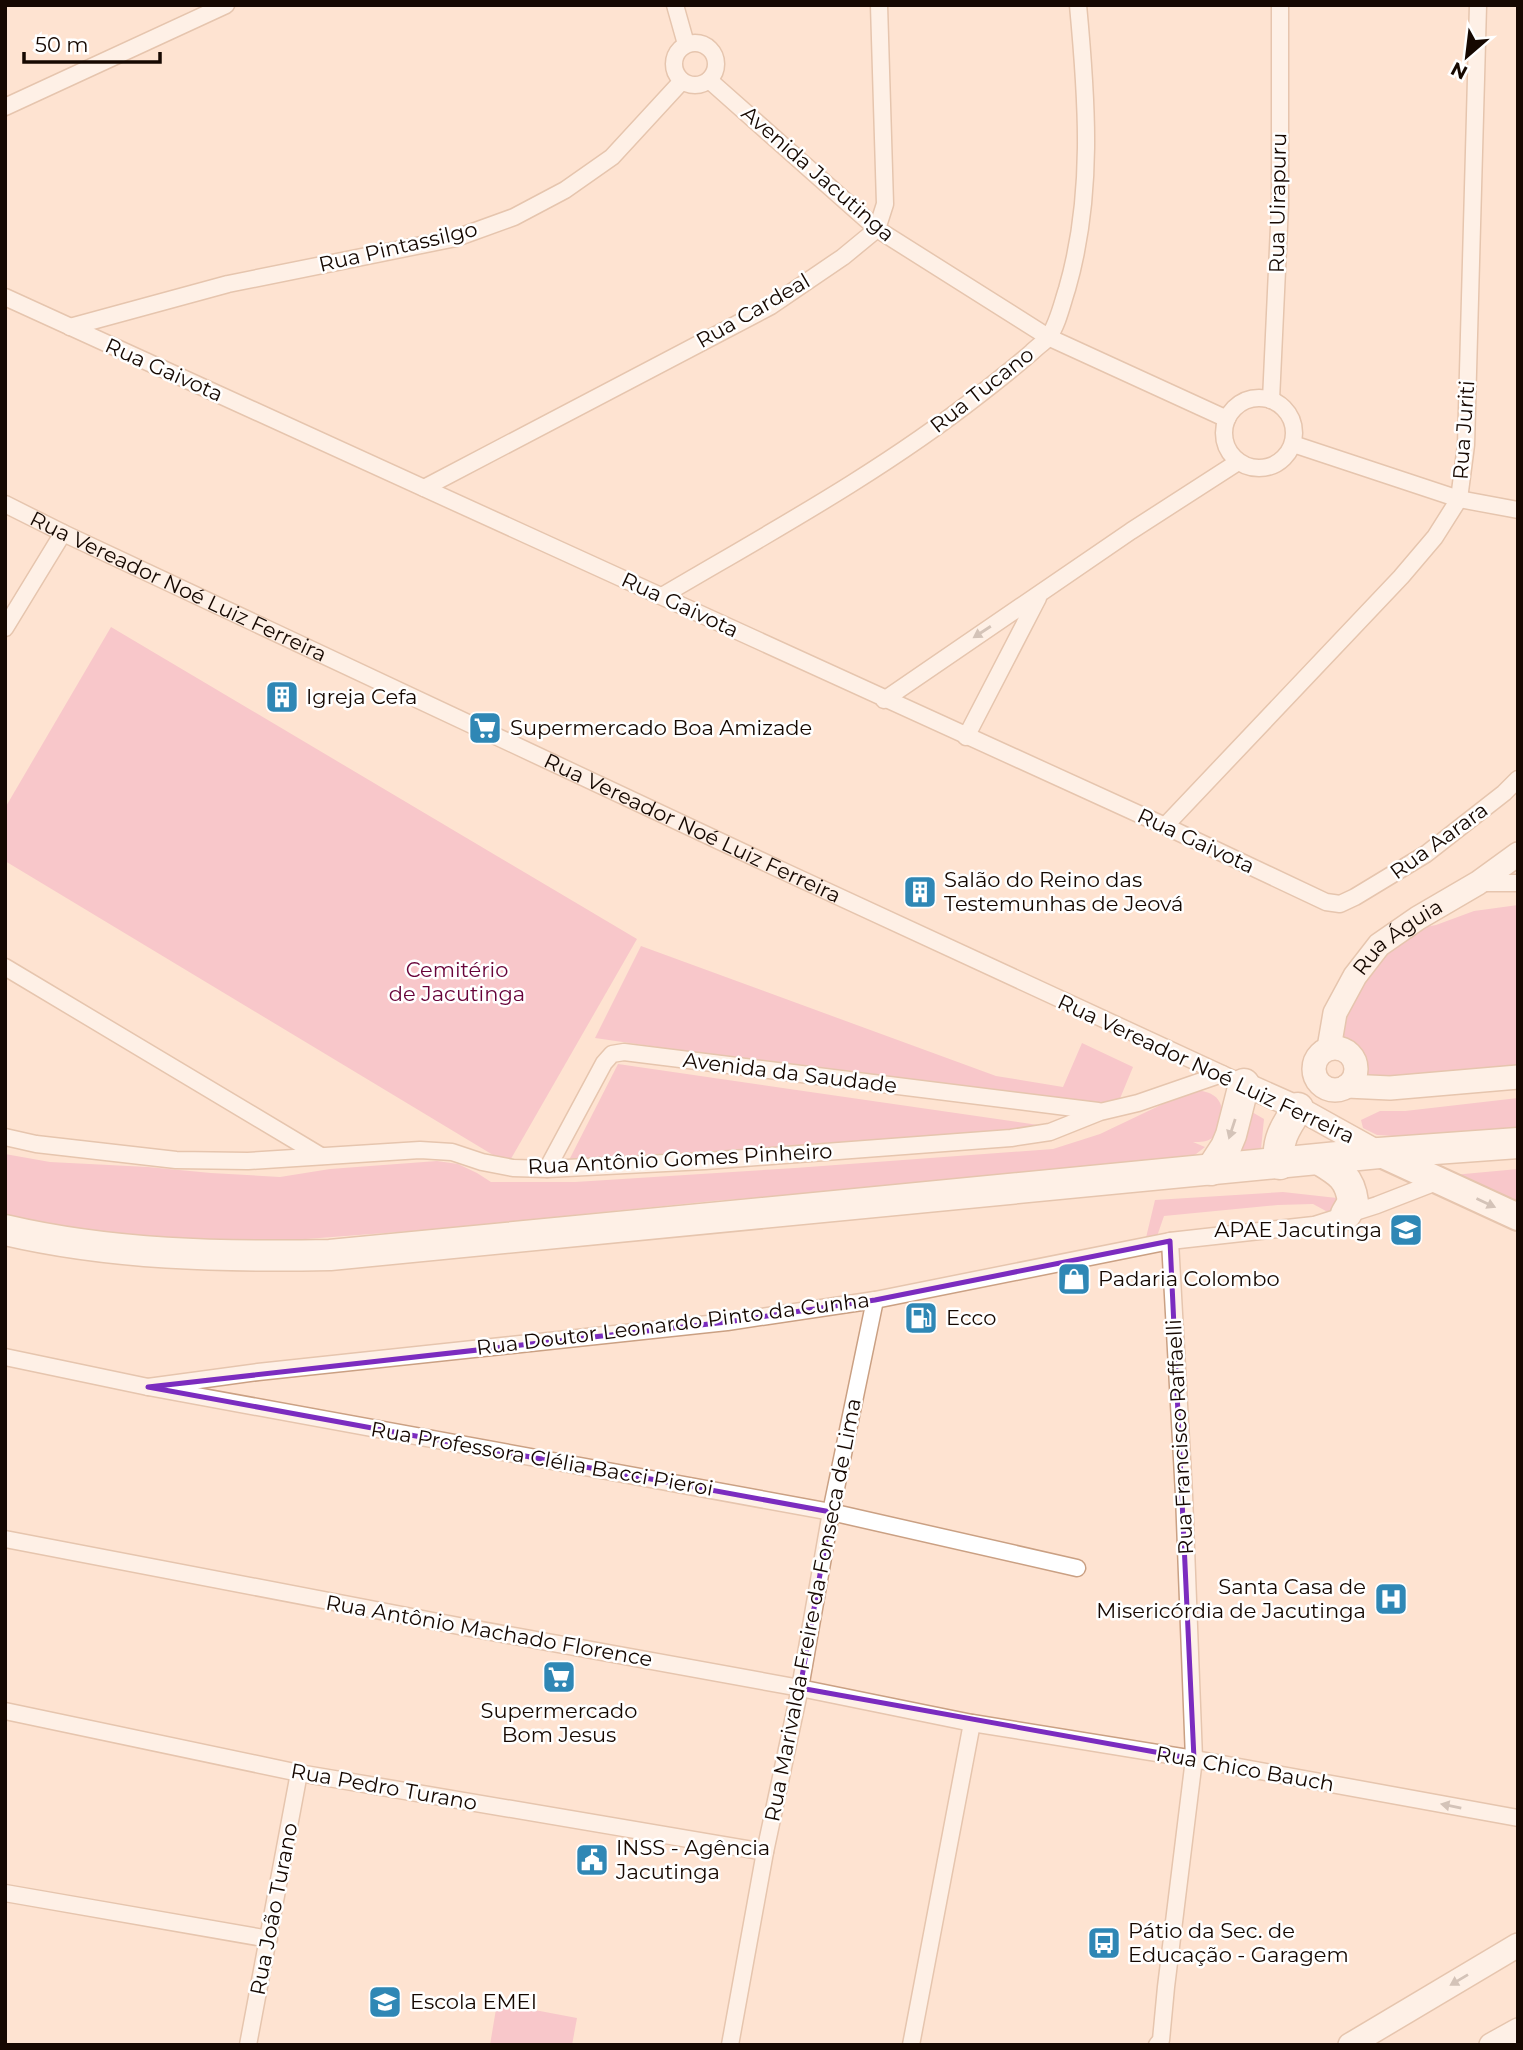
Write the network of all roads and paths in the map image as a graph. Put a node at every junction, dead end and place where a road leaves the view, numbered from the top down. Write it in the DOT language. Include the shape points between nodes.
graph roads {
  1 [pos="226,5"];
  2 [pos="676,5"];
  3 [pos="879,5"];
  4 [pos="1078,5"];
  5 [pos="1280,5"];
  6 [pos="1478,5"];
  7 [pos="686,44"];
  8 [pos="709,80"];
  9 [pos="682,81"];
  10 [pos="5,107"];
  11 [pos="877,229"];
  12 [pos="5,297"];
  13 [pos="70,327"];
  14 [pos="1048,337"];
  15 [pos="1270,400"];
  16 [pos="1227,419"];
  17 [pos="1293,444"];
  18 [pos="1238,462"];
  19 [pos="424,488"];
  20 [pos="1459,499"];
  21 [pos="5,504"];
  22 [pos="1518,510"];
  23 [pos="63,533"];
  24 [pos="1039,595"];
  25 [pos="662,596"];
  26 [pos="5,628"];
  27 [pos="884,700"];
  28 [pos="966,737"];
  29 [pos="1518,779"];
  30 [pos="1165,826"];
  31 [pos="1518,854"];
  32 [pos="1478,883"];
  33 [pos="1518,883"];
  34 [pos="1355,897"];
  35 [pos="5,967"];
  36 [pos="1329,1048"];
  37 [pos="1518,1077"];
  38 [pos="1233,1079"];
  39 [pos="1333,1086"];
  40 [pos="1298,1108"];
  41 [pos="1100,1112"];
  42 [pos="1344,1132"];
  43 [pos="5,1136"];
  44 [pos="1518,1143"];
  45 [pos="1379,1153"];
  46 [pos="321,1156"];
  47 [pos="1320,1160"];
  48 [pos="1280,1164"];
  49 [pos="547,1170"];
  50 [pos="1210,1170"];
  51 [pos="1439,1181"];
  52 [pos="1346,1214"];
  53 [pos="1518,1217"];
  54 [pos="5,1230"];
  55 [pos="1170,1241"];
  56 [pos="875,1300"];
  57 [pos="5,1357"];
  58 [pos="148,1387"];
  59 [pos="831,1512"];
  60 [pos="5,1539"];
  61 [pos="1077,1569"];
  62 [pos="800,1688"];
  63 [pos="5,1711"];
  64 [pos="972,1723"];
  65 [pos="1194,1759"];
  66 [pos="299,1773"];
  67 [pos="1518,1818"];
  68 [pos="765,1852"];
  69 [pos="5,1893"];
  70 [pos="269,1939"];
  71 [pos="1518,1945"];
  72 [pos="1518,2030"];
  73 [pos="248,2045"];
  74 [pos="730,2045"];
  75 [pos="911,2045"];
  76 [pos="1157,2045"];
  77 [pos="1350,2045"];
  78 [pos="1491,2045"];
  1 -- 10 [label="street"];
  2 -- 7 [label="street"];
  3 -- 11 [label="street" via="885,204"];
  4 -- 14 [label="street, Rua Tucano" via="1087,152 1082,220 1074,265"];
  5 -- 15 [label="street, Rua Uirapuru" via="1280,205"];
  6 -- 20 [label="street, Rua Juriti" via="1466,445"];
  7 -- 8 [label="street" via="701,43 713,52 716,67"];
  7 -- 9 [label="street" via="673,62"];
  8 -- 9 [label="street" via="696,86"];
  8 -- 11 [label="street, Avenida Jacutinga"];
  9 -- 13 [label="street, Rua Pintassilgo" via="612,157 514,218 456,239 228,284"];
  11 -- 14 [label="street, Avenida Jacutinga"];
  11 -- 19 [label="street, Rua Cardeal" via="771,306"];
  12 -- 13 [label="street, Rua Gaivota"];
  13 -- 19 [label="street, Rua Gaivota"];
  14 -- 16 [label="street, Avenida Jacutinga"];
  14 -- 25 [label="street, Rua Tucano" via="950,418"];
  15 -- 16 [label="street" via="1240,404"];
  15 -- 17 [label="street" via="1288,413"];
  16 -- 18 [label="street" via="1225,443"];
  17 -- 18 [label="street" via="1280,462 1270,467"];
  17 -- 20 [label="street"];
  18 -- 24 [label="street"];
  19 -- 25 [label="street, Rua Gaivota"];
  20 -- 22 [label="street"];
  20 -- 30 [label="street, Rua Juriti" via="1401,577"];
  21 -- 23 [label="street, Rua Vereador Noé Luiz Ferreira"];
  23 -- 26 [label="street"];
  23 -- 38 [label="street, Rua Vereador Noé Luiz Ferreira"];
  24 -- 27 [label="street, one-way"];
  24 -- 28 [label="street"];
  25 -- 27 [label="street, Rua Gaivota"];
  27 -- 28 [label="street, Rua Gaivota"];
  28 -- 30 [label="street, Rua Gaivota"];
  29 -- 34 [label="street, Rua Aarara" via="1426,854"];
  30 -- 34 [label="street, Rua Gaivota" via="1326,902 1340,904"];
  31 -- 32 [label="street, Rua Águia"];
  32 -- 33 [label="street"];
  32 -- 36 [label="street, Rua Águia" via="1379,945 1355,975 1335,1013"];
  35 -- 46 [label="street"];
  36 -- 39 [label="street" via="1320,1053 1313,1071"];
  36 -- 39 [label="street" via="1348,1052 1356,1069 1354,1079"];
  37 -- 39 [label="street" via="1390,1088"];
  38 -- 40 [label="street, Rua Vereador Noé Luiz Ferreira"];
  38 -- 41 [label="street, Rua Antônio Gomes Pinheiro"];
  38 -- 50 [label="highway, one-way" via="1231,1135"];
  39 -- 40 [label="street"];
  39 -- 42 [label="street"];
  40 -- 42 [label="street, Rua Vereador Noé Luiz Ferreira"];
  40 -- 48 [label="highway" via="1284,1129"];
  41 -- 49 [label="street, Rua Antônio Gomes Pinheiro" via="1049,1132 1011,1138"];
  41 -- 49 [label="street, Avenida da Saudade" via="624,1052 612,1054 604,1063"];
  42 -- 45 [label="street, Rua Vereador Noé Luiz Ferreira"];
  43 -- 46 [label="street, Rua Antônio Gomes Pinheiro" via="36,1144 176,1160"];
  44 -- 45 [label="highway"];
  45 -- 47 [label="highway"];
  45 -- 51 [label="main road"];
  46 -- 49 [label="street, Rua Antônio Gomes Pinheiro" via="420,1150"];
  47 -- 48 [label="highway"];
  47 -- 52 [label="highway" via="1351,1186 1353,1202"];
  48 -- 50 [label="highway"];
  50 -- 54 [label="highway" via="330,1255 167,1253"];
  51 -- 52 [label="street, Rua Doutor Leonardo Pinto da Cunha"];
  51 -- 53 [label="main road, one-way"];
  52 -- 55 [label="street, Rua Doutor Leonardo Pinto da Cunha" via="1314,1225"];
  55 -- 56 [label="street, Rua Doutor Leonardo Pinto da Cunha"];
  55 -- 65 [label="street, Rua Francisco Raffaelli"];
  56 -- 58 [label="street, Rua Doutor Leonardo Pinto da Cunha" via="727,1322 285,1368"];
  56 -- 59 [label="street, Rua Marivalda Freire da Fonseca de Lima"];
  57 -- 58 [label="street, Rua Professora Clélia Bacci Pieroi"];
  58 -- 59 [label="street, Rua Professora Clélia Bacci Pieroi"];
  59 -- 61 [label="street, Rua Professora Clélia Bacci Pieroi"];
  59 -- 62 [label="street, Rua Marivalda Freire da Fonseca de Lima"];
  60 -- 62 [label="street, Rua Antônio Machado Florence"];
  62 -- 64 [label="street, Rua Antônio Machado Florence"];
  62 -- 68 [label="street, Rua Marivalda Freire da Fonseca de Lima"];
  63 -- 66 [label="street, Rua Pedro Turano"];
  64 -- 65 [label="street, Rua Chico Bauch"];
  64 -- 75 [label="street"];
  67 -- 65 [label="street, Rua Chico Bauch, one-way"];
  65 -- 76 [label="street, Rua Francisco Raffaelli"];
  66 -- 68 [label="street, Rua Pedro Turano"];
  66 -- 70 [label="street, Rua João Turano"];
  68 -- 74 [label="street, Rua Marivalda Freire da Fonseca de Lima"];
  69 -- 70 [label="street"];
  70 -- 73 [label="street, Rua João Turano"];
  71 -- 77 [label="street, one-way"];
  72 -- 78 [label="street"];
}
